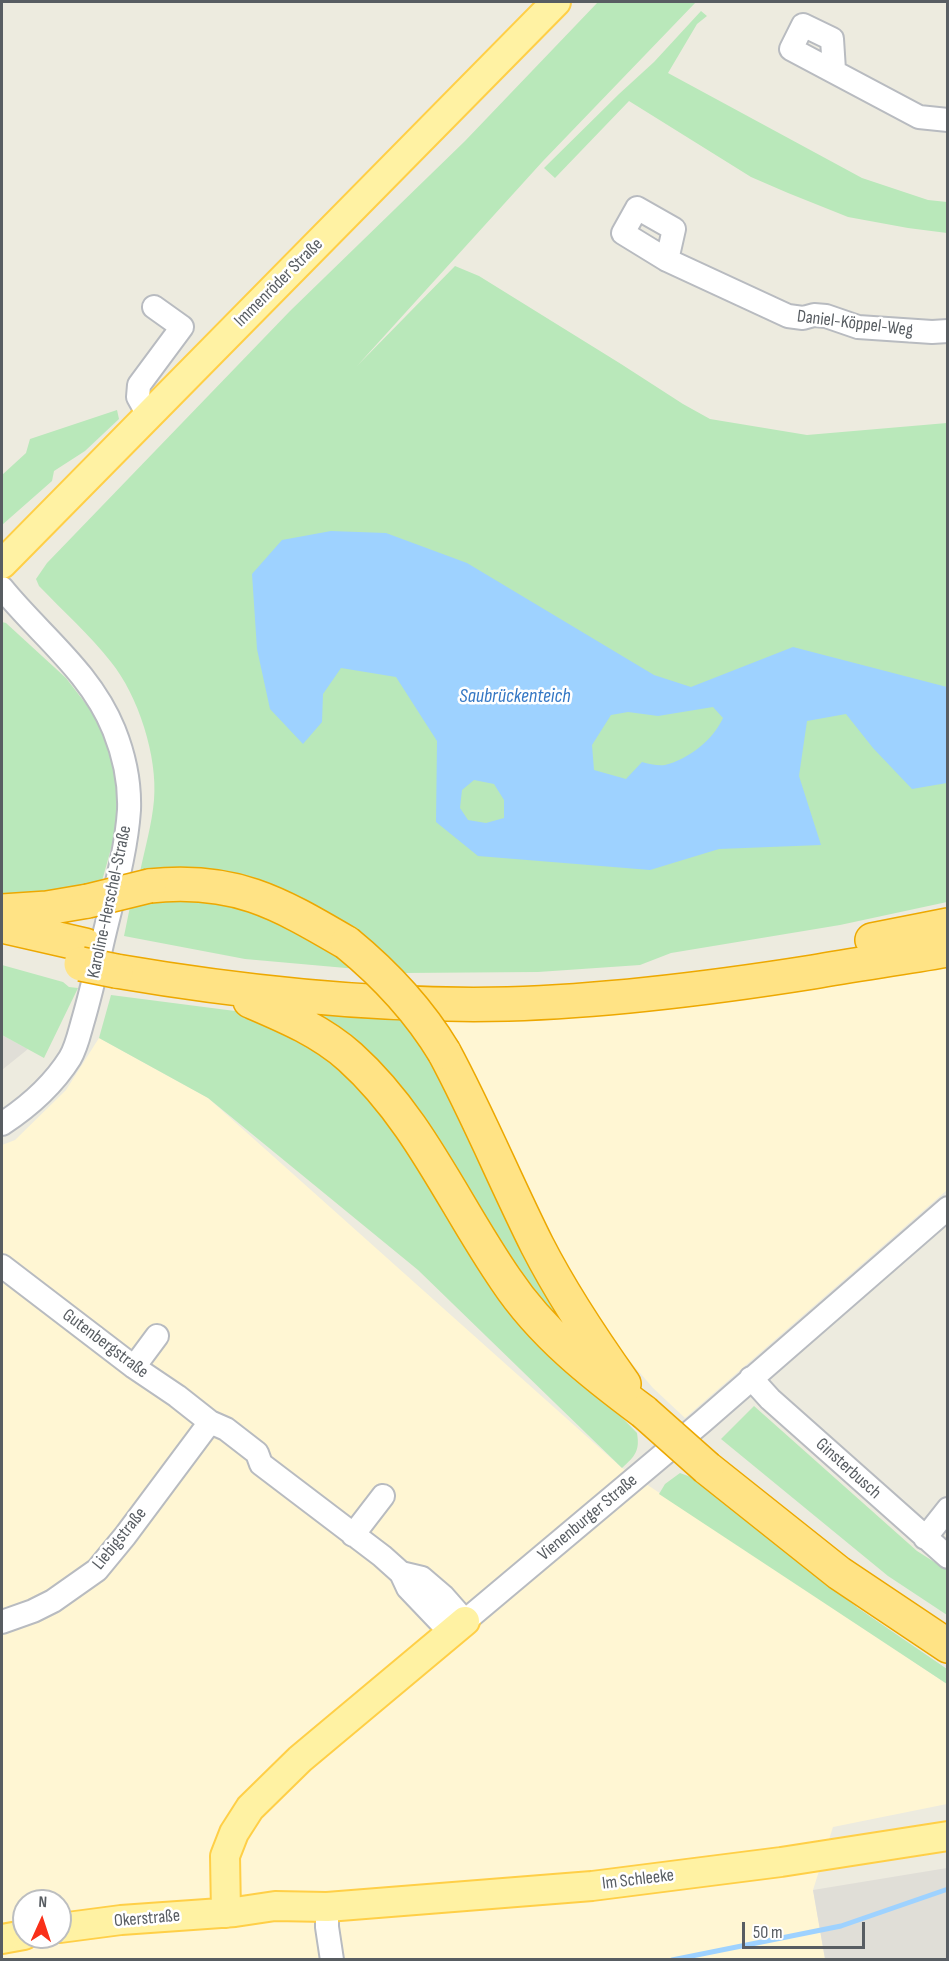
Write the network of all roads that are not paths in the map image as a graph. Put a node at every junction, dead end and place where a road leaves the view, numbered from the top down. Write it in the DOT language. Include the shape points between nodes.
graph roads {
  1 [pos="556,2"];
  2 [pos="834,70"];
  3 [pos="948,120"];
  4 [pos="667,260"];
  5 [pos="154,307"];
  6 [pos="948,331"];
  7 [pos="148,415"];
  8 [pos="2,564"];
  9 [pos="2,588"];
  10 [pos="2,602"];
  11 [pos="47,636"];
  12 [pos="2,911"];
  13 [pos="2,926"];
  14 [pos="948,926"];
  15 [pos="2,945"];
  16 [pos="948,950"];
  17 [pos="83,955"];
  18 [pos="118,961"];
  19 [pos="220,988"];
  20 [pos="2,1124"];
  21 [pos="948,1208"];
  22 [pos="2,1266"];
  23 [pos="157,1336"];
  24 [pos="134,1367"];
  25 [pos="751,1378"];
  26 [pos="644,1412"];
  27 [pos="210,1422"];
  28 [pos="383,1496"];
  29 [pos="948,1509"];
  30 [pos="353,1535"];
  31 [pos="925,1538"];
  32 [pos="948,1557"];
  33 [pos="2,1622"];
  34 [pos="457,1627"];
  35 [pos="948,1646"];
  36 [pos="948,1836"];
  37 [pos="327,1907"];
  38 [pos="230,1912"];
  39 [pos="72,1926"];
  40 [pos="332,1959"];
  1 -- 7 [label="main road, Immenröder Straße"];
  2 -- 3 [label="street" via="919,117"];
  4 -- 6 [label="street, Daniel-Köppel-Weg" via="788,316 826,316 858,327"];
  5 -- 7 [label="street" via="182,327 140,385 138,397"];
  7 -- 8 [label="main road, Immenröder Straße"];
  9 -- 11 [label="street, Karoline-Herschel-Straße"];
  10 -- 11 [label="street, Karoline-Herschel-Straße" via="12,614"];
  11 -- 20 [label="street, Karoline-Herschel-Straße" via="74,664 103,706 125,768 129,809 115,888 77,1042 54,1079"];
  12 -- 26 [label="highway, bridge" via="47,909 149,886 192,884 244,891 269,900 347,943 406,998 444,1052 572,1308"];
  13 -- 17 [label="highway"];
  14 -- 18 [label="highway" via="717,967 507,984 364,982"];
  15 -- 17 [label="highway"];
  16 -- 19 [label="highway" via="722,985 508,1004 389,1003"];
  17 -- 18 [label="highway"];
  18 -- 19 [label="highway"];
  19 -- 26 [label="highway" via="294,1020 349,1056 386,1093 422,1141 507,1282 539,1322 595,1376"];
  21 -- 25 [label="street, Vienenburger Straße" via="825,1305"];
  22 -- 24 [label="street, Gutenbergstraße"];
  23 -- 24 [label="street"];
  24 -- 27 [label="street, Gutenbergstraße"];
  25 -- 31 [label="street, Ginsterbusch"];
  25 -- 34 [label="street, Vienenburger Straße"];
  26 -- 35 [label="highway, bridge" via="839,1573"];
  27 -- 30 [label="street, Gutenbergstraße" via="226,1428 257,1453 261,1464"];
  27 -- 33 [label="street, Liebigstraße" via="97,1570 53,1601"];
  28 -- 30 [label="street"];
  29 -- 31 [label="street"];
  30 -- 34 [label="street, Gutenbergstraße" via="401,1573 408,1588"];
  31 -- 32 [label="street, Ginsterbusch"];
  34 -- 38 [label="main road, Vienenburger Straße" via="300,1759 250,1808 234,1833"];
  36 -- 37 [label="main road, Im Schleeke" via="626,1882"];
  37 -- 38 [label="main road, Im Schleeke" via="275,1906"];
  37 -- 40 [label="street"];
  38 -- 39 [label="main road, Okerstraße"];
}
